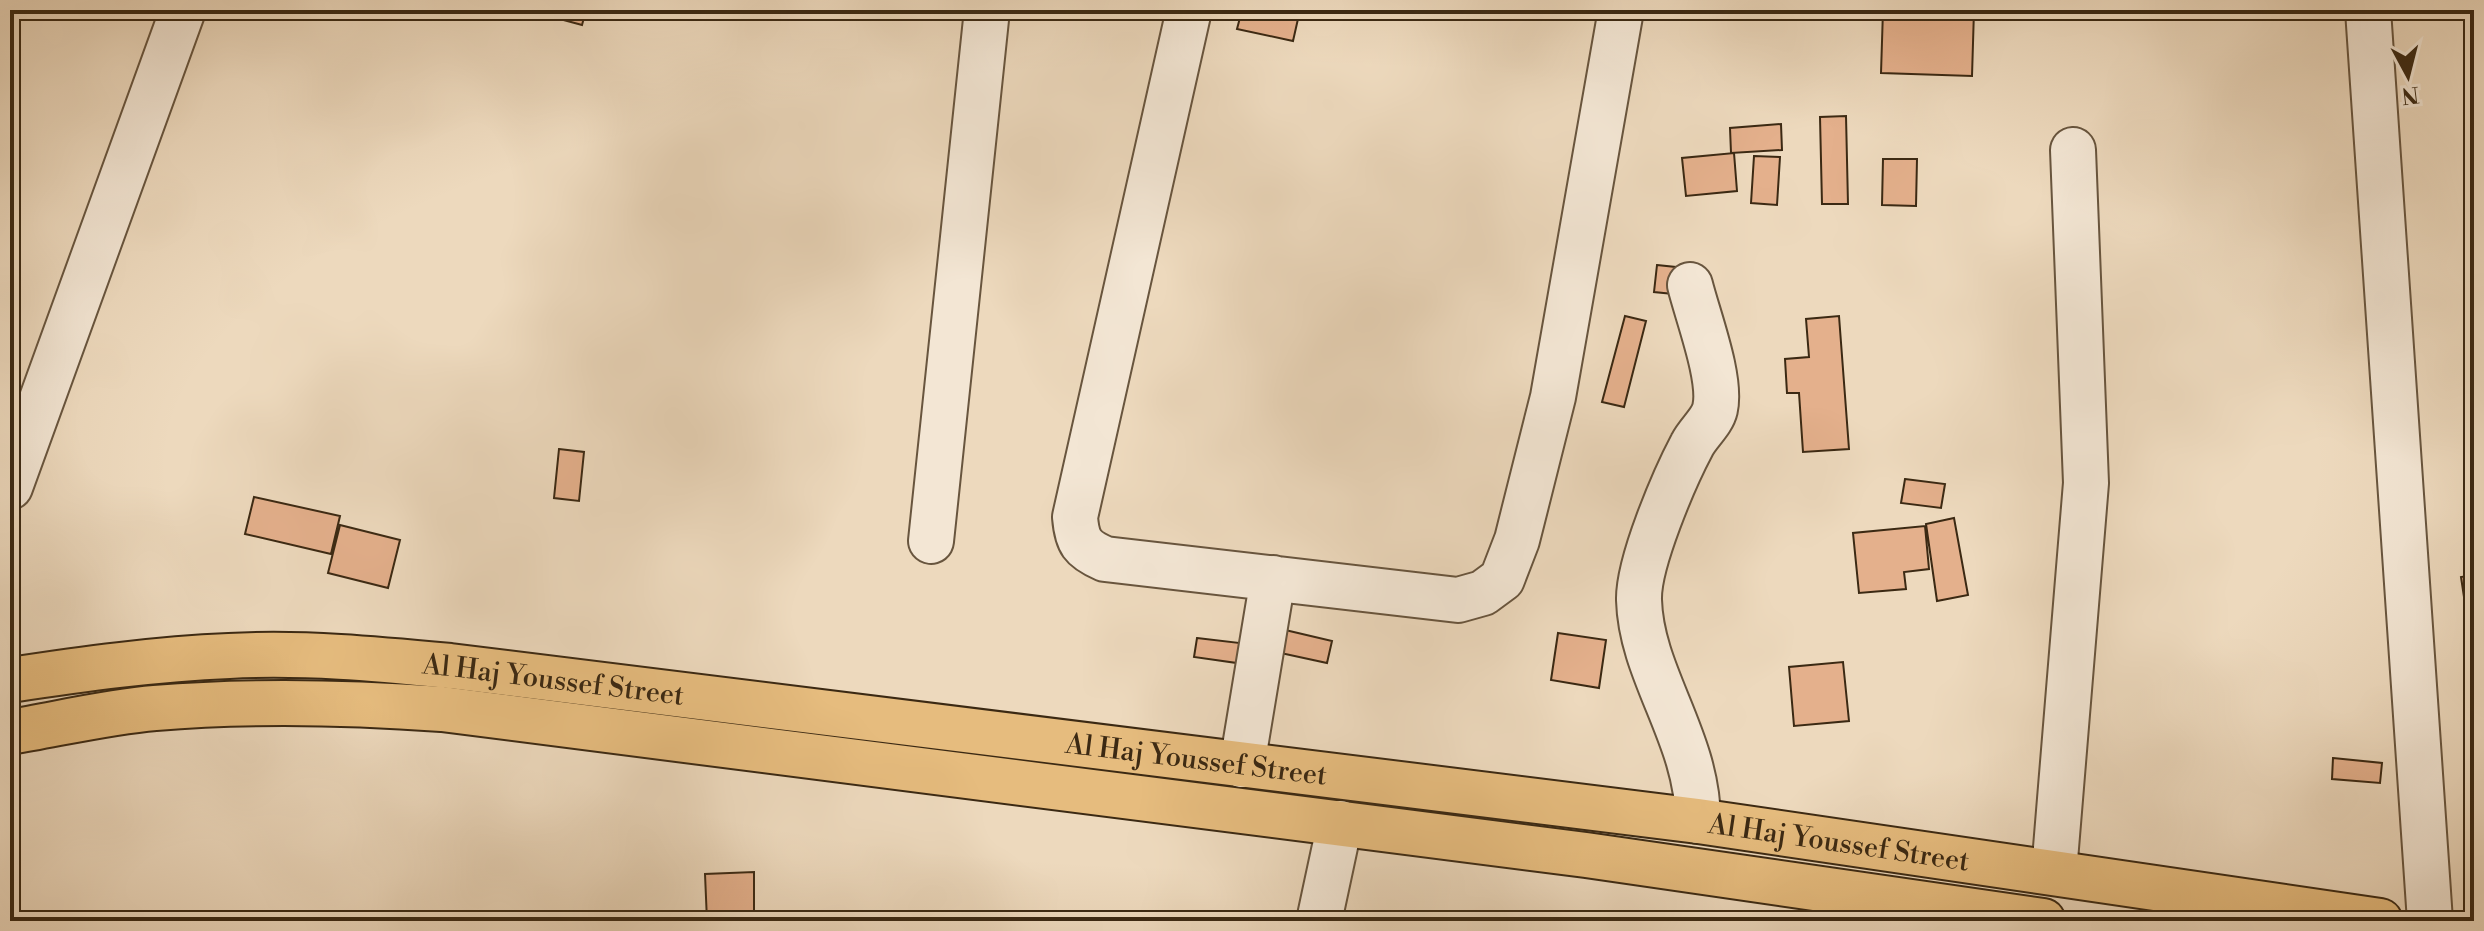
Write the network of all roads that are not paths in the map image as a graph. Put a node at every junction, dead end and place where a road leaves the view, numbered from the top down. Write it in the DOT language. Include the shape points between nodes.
graph roads {
  1 [pos="183,10"];
  2 [pos="987,10"];
  3 [pos="1189,10"];
  4 [pos="1621,10"];
  5 [pos="2368,10"];
  6 [pos="2073,150"];
  7 [pos="1690,285"];
  8 [pos="10,487"];
  9 [pos="931,541"];
  10 [pos="1273,578"];
  11 [pos="10,680"];
  12 [pos="10,732"];
  13 [pos="1242,765"];
  14 [pos="1698,821"];
  15 [pos="1340,823"];
  16 [pos="2054,872"];
  17 [pos="1319,921"];
  18 [pos="2043,921"];
  19 [pos="2380,921"];
  20 [pos="2430,921"];
  1 -- 8 [label="street"];
  2 -- 9 [label="street"];
  3 -- 10 [label="street" via="1075,517 1076,537 1085,550 1105,559"];
  4 -- 10 [label="street" via="1553,397 1502,579 1483,593 1458,600"];
  5 -- 20 [label="street"];
  6 -- 16 [label="street" via="2086,483"];
  7 -- 14 [label="street" via="1716,376 1715,411 1692,444 1646,558 1639,599 1648,652 1690,760"];
  10 -- 13 [label="street"];
  11 -- 13 [label="main road, Al Haj Youssef Street" via="233,655 369,659"];
  12 -- 15 [label="main road, Al Haj Youssef Street" via="151,708 347,702 442,709"];
  13 -- 14 [label="main road, Al Haj Youssef Street"];
  14 -- 16 [label="main road, Al Haj Youssef Street"];
  15 -- 17 [label="street"];
  15 -- 18 [label="main road, Al Haj Youssef Street"];
  16 -- 19 [label="main road, Al Haj Youssef Street"];
}
